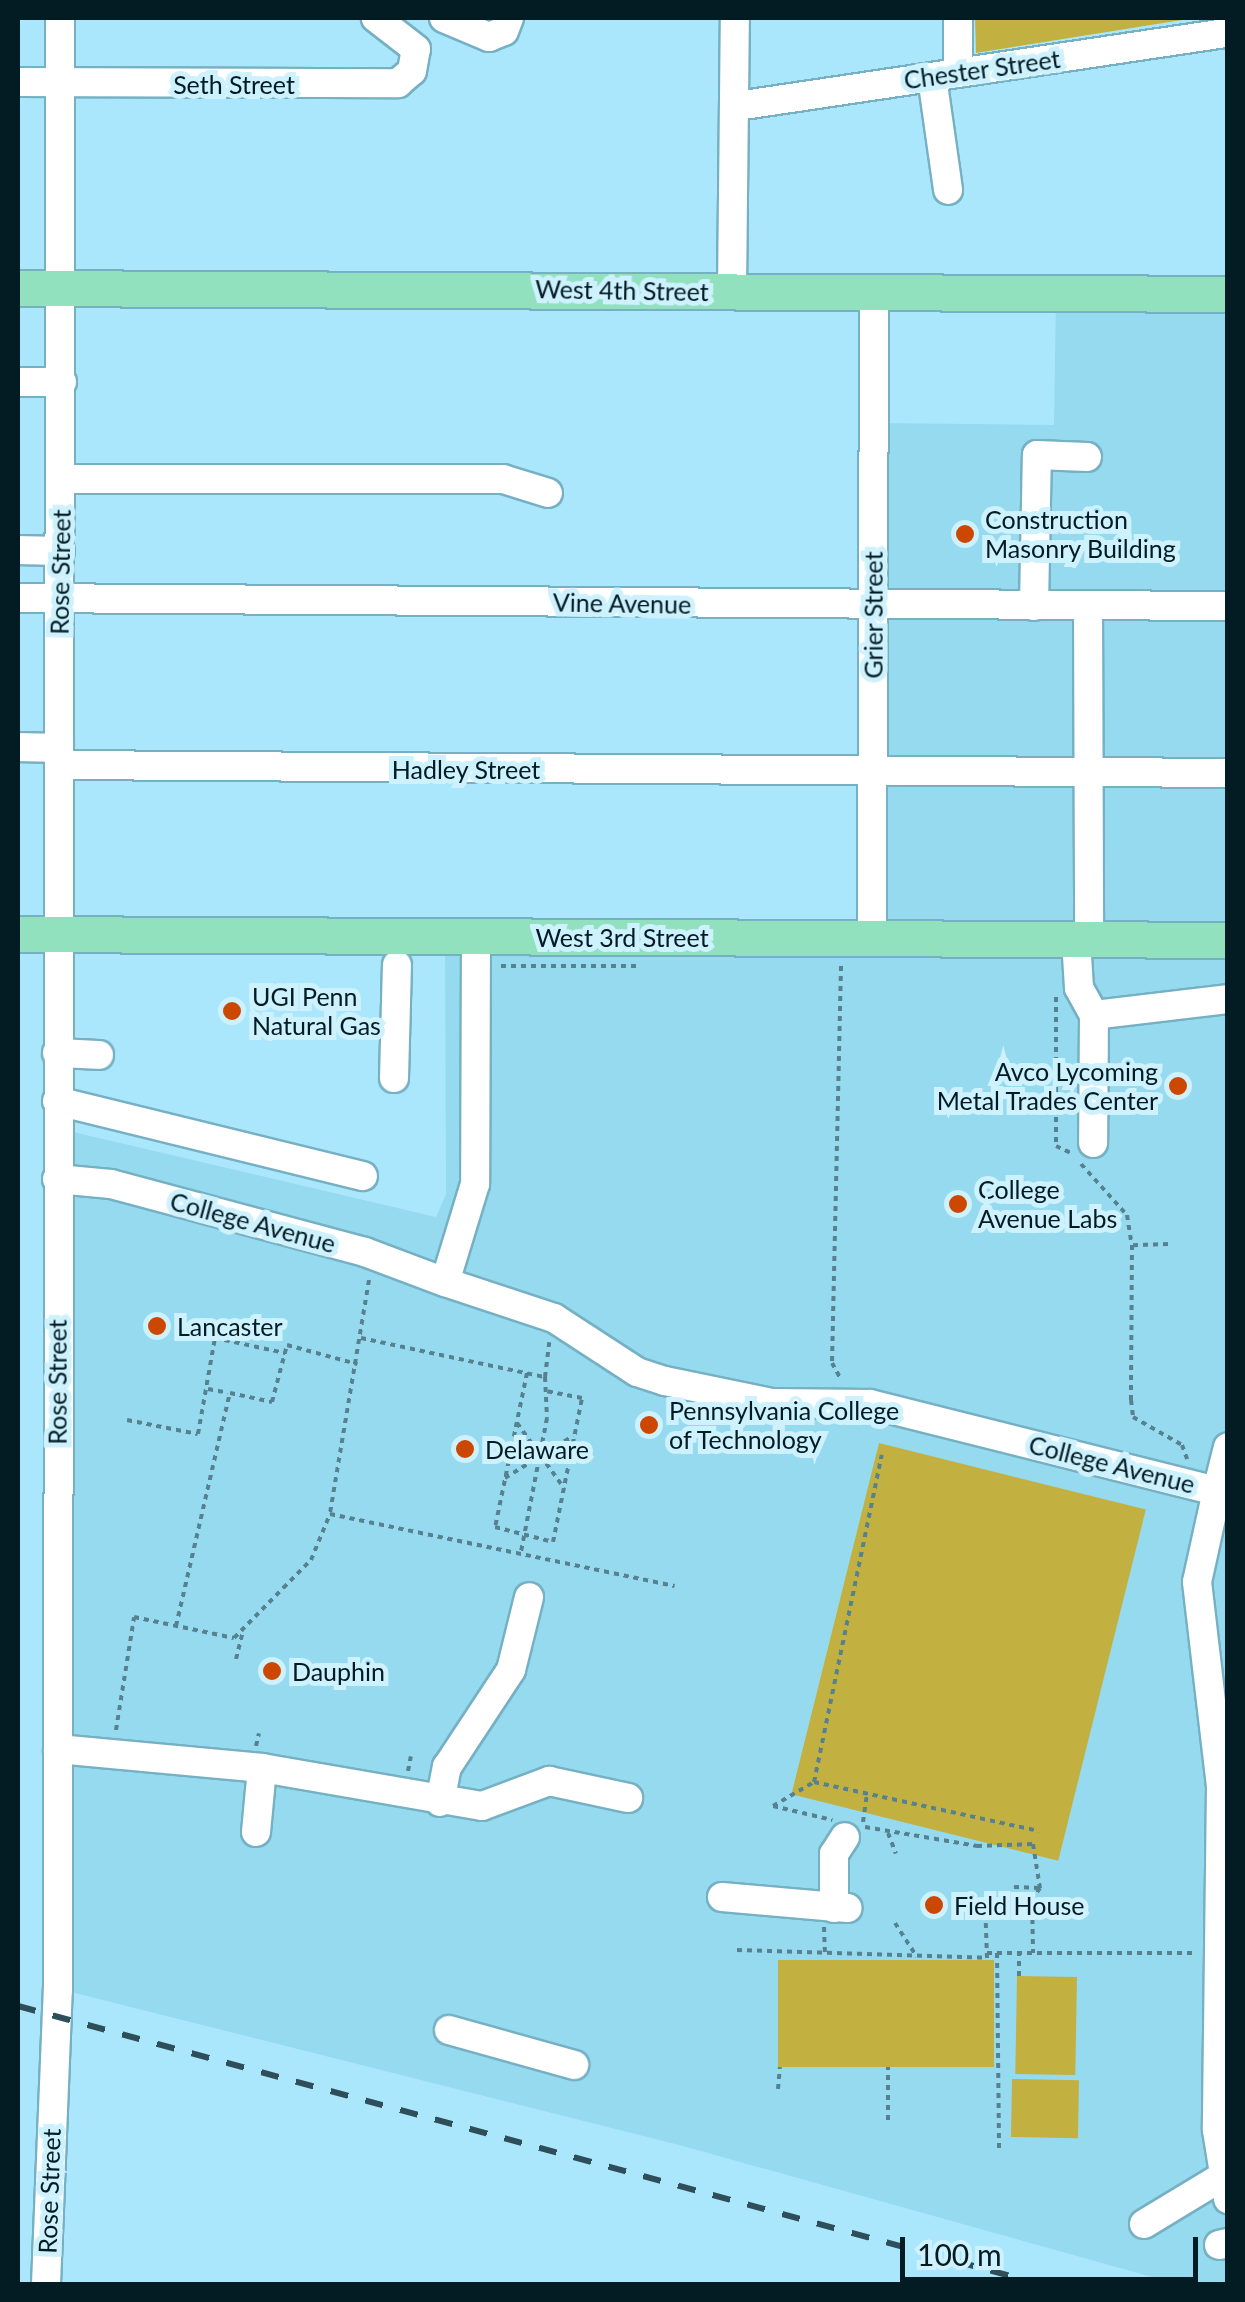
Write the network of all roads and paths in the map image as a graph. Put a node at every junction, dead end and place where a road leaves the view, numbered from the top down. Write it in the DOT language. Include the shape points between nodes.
graph roads {
  1 [pos="60,18"];
  2 [pos="376,18"];
  3 [pos="444,18"];
  4 [pos="734,18"];
  5 [pos="958,18"];
  6 [pos="509,20"];
  7 [pos="1196,28"];
  8 [pos="1228,33"];
  9 [pos="945,75"];
  10 [pos="18,82"];
  11 [pos="61,82"];
  12 [pos="737,106"];
  13 [pos="948,190"];
  14 [pos="18,288"];
  15 [pos="64,289"];
  16 [pos="732,291"];
  17 [pos="874,292"];
  18 [pos="1228,294"];
  19 [pos="18,382"];
  20 [pos="62,382"];
  21 [pos="1087,457"];
  22 [pos="61,478"];
  23 [pos="548,493"];
  24 [pos="18,550"];
  25 [pos="60,550"];
  26 [pos="18,598"];
  27 [pos="60,598"];
  28 [pos="873,606"];
  29 [pos="1034,606"];
  30 [pos="1088,606"];
  31 [pos="1228,606"];
  32 [pos="18,747"];
  33 [pos="59,756"];
  34 [pos="873,771"];
  35 [pos="1090,772"];
  36 [pos="1228,774"];
  37 [pos="18,934"];
  38 [pos="57,934"];
  39 [pos="476,936"];
  40 [pos="872,938"];
  41 [pos="1083,939"];
  42 [pos="1228,940"];
  43 [pos="398,965"];
  44 [pos="840,966"];
  45 [pos="1228,998"];
  46 [pos="1094,1015"];
  47 [pos="57,1052"];
  48 [pos="99,1056"];
  49 [pos="394,1078"];
  50 [pos="57,1101"];
  51 [pos="1093,1143"];
  52 [pos="364,1176"];
  53 [pos="57,1179"];
  54 [pos="1168,1244"];
  55 [pos="370,1276"];
  56 [pos="445,1282"];
  57 [pos="550,1333"];
  58 [pos="361,1338"];
  59 [pos="284,1353"];
  60 [pos="358,1364"];
  61 [pos="527,1373"];
  62 [pos="545,1377"];
  63 [pos="841,1384"];
  64 [pos="208,1389"];
  65 [pos="546,1391"];
  66 [pos="230,1393"];
  67 [pos="127,1420"];
  68 [pos="517,1423"];
  69 [pos="575,1434"];
  70 [pos="1228,1447"];
  71 [pos="540,1455"];
  72 [pos="882,1455"];
  73 [pos="1190,1469"];
  74 [pos="505,1478"];
  75 [pos="564,1488"];
  76 [pos="1217,1491"];
  77 [pos="330,1514"];
  78 [pos="524,1534"];
  79 [pos="520,1554"];
  80 [pos="675,1586"];
  81 [pos="529,1597"];
  82 [pos="176,1626"];
  83 [pos="242,1631"];
  84 [pos="236,1659"];
  85 [pos="58,1750"];
  86 [pos="113,1754"];
  87 [pos="262,1768"];
  88 [pos="814,1782"];
  89 [pos="867,1794"];
  90 [pos="628,1798"];
  91 [pos="440,1802"];
  92 [pos="883,1829"];
  93 [pos="1039,1831"];
  94 [pos="256,1832"];
  95 [pos="854,1832"];
  96 [pos="896,1854"];
  97 [pos="1014,1888"];
  98 [pos="1040,1888"];
  99 [pos="722,1897"];
  100 [pos="836,1908"];
  101 [pos="1224,1919"];
  102 [pos="895,1923"];
  103 [pos="986,1923"];
  104 [pos="737,1950"];
  105 [pos="987,1953"];
  106 [pos="998,1953"];
  107 [pos="1019,1953"];
  108 [pos="1033,1953"];
  109 [pos="1204,1954"];
  110 [pos="824,1957"];
  111 [pos="917,1957"];
  112 [pos="1019,1976"];
  113 [pos="450,2030"];
  114 [pos="574,2064"];
  115 [pos="780,2067"];
  116 [pos="888,2067"];
  117 [pos="778,2090"];
  118 [pos="1222,2111"];
  119 [pos="888,2120"];
  120 [pos="999,2150"];
  121 [pos="1224,2189"];
  122 [pos="1144,2224"];
  123 [pos="46,2284"];
  1 -- 11 [label="street, Rose Street"];
  2 -- 11 [label="street, Seth Street" via="416,49 412,71 390,85"];
  3 -- 6 [label="street" via="489,37"];
  4 -- 12 [label="street"];
  5 -- 9 [label="street"];
  7 -- 8 [label="street, Chester Street"];
  7 -- 9 [label="street, Chester Street"];
  9 -- 12 [label="street, Chester Street"];
  9 -- 13 [label="street"];
  10 -- 11 [label="street, Seth Street"];
  11 -- 15 [label="street, Rose Street"];
  12 -- 16 [label="street"];
  14 -- 15 [label="main road, West 4th Street"];
  15 -- 16 [label="main road, West 4th Street"];
  15 -- 20 [label="street, Rose Street"];
  16 -- 17 [label="main road, West 4th Street"];
  17 -- 18 [label="main road, West 4th Street"];
  17 -- 28 [label="street, Grier Street"];
  19 -- 20 [label="street"];
  20 -- 22 [label="street, Rose Street"];
  21 -- 29 [label="street" via="1038,455"];
  22 -- 23 [label="street, Rose Street" via="503,478"];
  22 -- 25 [label="street, Rose Street"];
  24 -- 25 [label="street"];
  25 -- 27 [label="street, Rose Street"];
  26 -- 27 [label="street, Vine Avenue"];
  27 -- 28 [label="street, Vine Avenue"];
  27 -- 33 [label="street, Rose Street"];
  28 -- 29 [label="street, Vine Avenue"];
  28 -- 34 [label="street, Grier Street"];
  29 -- 30 [label="street, Vine Avenue"];
  30 -- 31 [label="street, Vine Avenue"];
  30 -- 35 [label="street"];
  32 -- 33 [label="street, Hadley Street"];
  33 -- 34 [label="street, Hadley Street"];
  33 -- 38 [label="street, Rose Street"];
  34 -- 35 [label="street, Hadley Street"];
  34 -- 40 [label="street, Grier Street"];
  35 -- 36 [label="street, Hadley Street"];
  35 -- 41 [label="street"];
  37 -- 38 [label="main road, West 3rd Street"];
  38 -- 39 [label="main road, West 3rd Street"];
  38 -- 47 [label="street, Rose Street"];
  39 -- 40 [label="main road, West 3rd Street"];
  39 -- 56 [label="street" via="475,1184"];
  40 -- 41 [label="main road, West 3rd Street"];
  41 -- 42 [label="main road, West 3rd Street"];
  41 -- 46 [label="street" via="1079,988"];
  43 -- 49 [label="street"];
  44 -- 63 [label="path" via="832,1363"];
  45 -- 46 [label="street"];
  46 -- 51 [label="street"];
  47 -- 48 [label="street"];
  47 -- 50 [label="street, Rose Street"];
  50 -- 52 [label="street"];
  50 -- 53 [label="street, Rose Street"];
  53 -- 56 [label="street, College Avenue" via="111,1184 365,1252"];
  53 -- 85 [label="street, Rose Street"];
  54 -- 73 [label="path" via="1132,1245 1130,1400 1133,1417 1182,1445"];
  55 -- 58 [label="path"];
  56 -- 76 [label="street, College Avenue" via="554,1318 636,1372 665,1381 772,1403 870,1404"];
  57 -- 62 [label="path"];
  58 -- 60 [label="path"];
  58 -- 61 [label="path"];
  59 -- 60 [label="path" via="286,1345"];
  59 -- 64 [label="path" via="215,1338"];
  59 -- 66 [label="path" via="272,1402"];
  60 -- 77 [label="path"];
  61 -- 62 [label="path"];
  61 -- 68 [label="path"];
  62 -- 65 [label="path"];
  64 -- 66 [label="path"];
  64 -- 67 [label="path" via="198,1434"];
  65 -- 69 [label="path" via="582,1398"];
  65 -- 71 [label="path"];
  66 -- 82 [label="path"];
  68 -- 71 [label="path"];
  68 -- 74 [label="path"];
  69 -- 71 [label="path"];
  69 -- 75 [label="path"];
  70 -- 76 [label="street"];
  71 -- 74 [label="path"];
  71 -- 75 [label="path"];
  71 -- 78 [label="path"];
  72 -- 88 [label="path"];
  74 -- 78 [label="path" via="495,1527"];
  75 -- 78 [label="path" via="553,1542"];
  76 -- 101 [label="street, College Avenue" via="1197,1582 1220,1786"];
  77 -- 79 [label="path"];
  77 -- 83 [label="path" via="311,1560"];
  78 -- 79 [label="path"];
  79 -- 80 [label="path"];
  81 -- 91 [label="street" via="511,1670 447,1767"];
  82 -- 83 [label="path" via="234,1638"];
  82 -- 86 [label="path" via="134,1617"];
  83 -- 84 [label="path"];
  85 -- 86 [label="street"];
  85 -- 123 [label="street, Rose Street" via="58,1990"];
  86 -- 87 [label="street"];
  87 -- 91 [label="street"];
  87 -- 94 [label="street"];
  88 -- 89 [label="path"];
  88 -- 95 [label="path" via="773,1806"];
  89 -- 93 [label="path"];
  89 -- 95 [label="path"];
  90 -- 91 [label="street" via="549,1781 490,1805"];
  92 -- 95 [label="path"];
  92 -- 96 [label="path"];
  92 -- 98 [label="path" via="977,1846 1033,1844"];
  95 -- 100 [label="street" via="834,1854"];
  97 -- 98 [label="path"];
  98 -- 108 [label="path" via="1032,1898"];
  99 -- 100 [label="street"];
  100 -- 110 [label="path"];
  101 -- 118 [label="street, College Avenue"];
  102 -- 111 [label="path"];
  103 -- 105 [label="path"];
  104 -- 110 [label="path"];
  105 -- 106 [label="path"];
  105 -- 111 [label="path"];
  106 -- 107 [label="path"];
  106 -- 120 [label="path"];
  107 -- 108 [label="path"];
  107 -- 112 [label="path"];
  108 -- 109 [label="path"];
  110 -- 111 [label="path"];
  113 -- 114 [label="street"];
  115 -- 117 [label="path"];
  116 -- 119 [label="path"];
  118 -- 121 [label="street, College Avenue"];
  121 -- 122 [label="street"];
}
